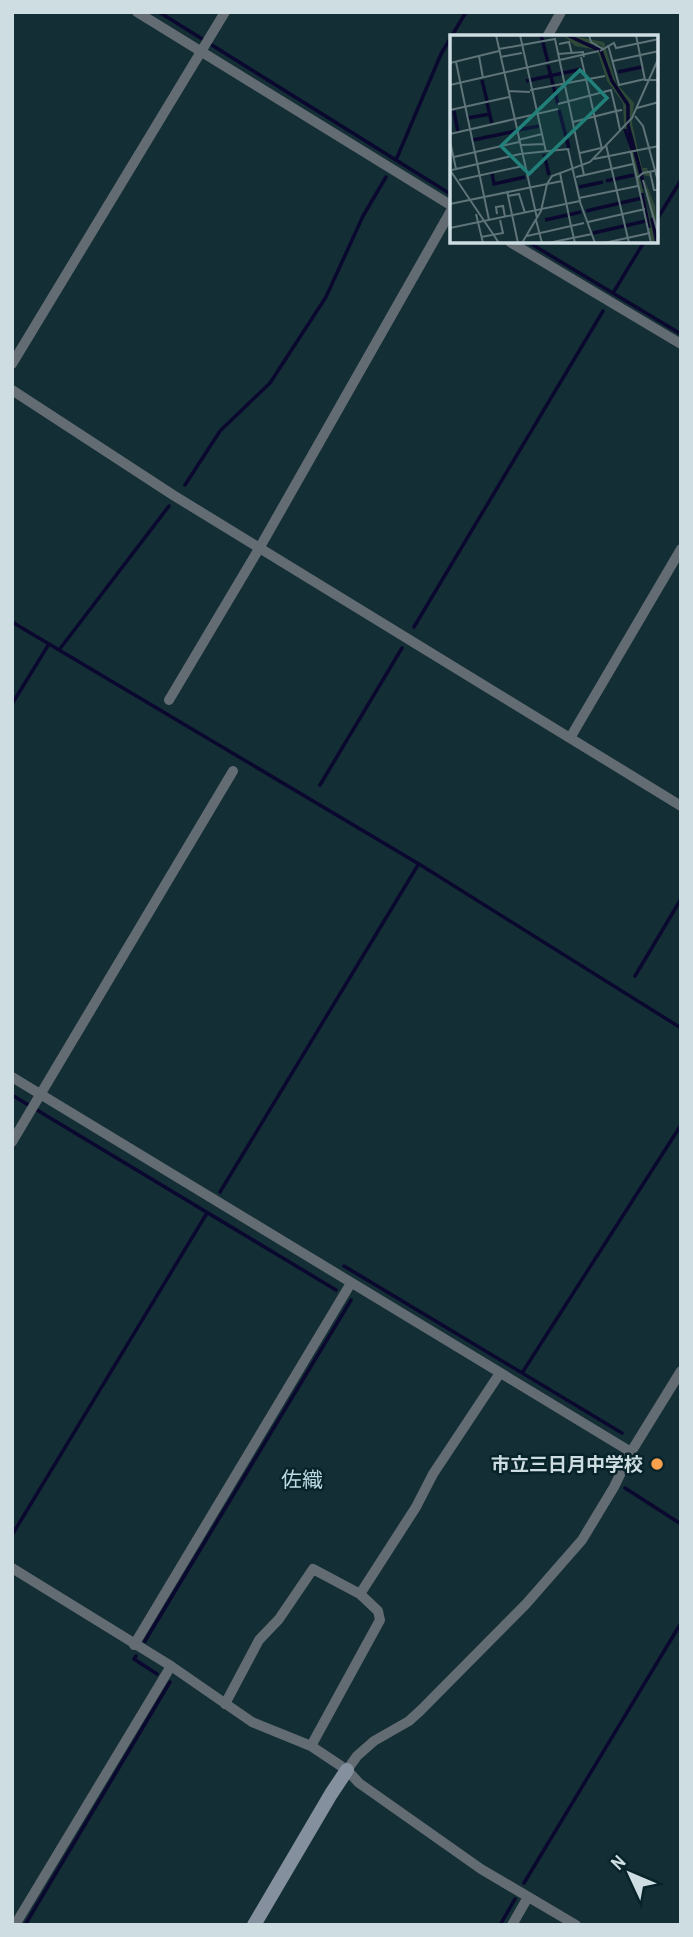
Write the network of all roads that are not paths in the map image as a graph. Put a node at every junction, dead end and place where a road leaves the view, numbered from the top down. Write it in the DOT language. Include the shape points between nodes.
graph roads {
  1 [pos="137,12"];
  2 [pos="225,12"];
  3 [pos="561,12"];
  4 [pos="548,35"];
  5 [pos="201,53"];
  6 [pos="450,206"];
  7 [pos="450,211"];
  8 [pos="512,243"];
  9 [pos="681,344"];
  10 [pos="12,364"];
  11 [pos="12,390"];
  12 [pos="260,547"];
  13 [pos="681,549"];
  14 [pos="169,700"];
  15 [pos="570,738"];
  16 [pos="233,771"];
  17 [pos="681,806"];
  18 [pos="12,1077"];
  19 [pos="41,1094"];
  20 [pos="12,1142"];
  21 [pos="351,1283"];
  22 [pos="681,1371"];
  23 [pos="500,1373"];
  24 [pos="631,1452"];
  25 [pos="12,1568"];
  26 [pos="360,1594"];
  27 [pos="134,1645"];
  28 [pos="171,1666"];
  29 [pos="225,1704"];
  30 [pos="311,1746"];
  31 [pos="348,1770"];
  32 [pos="528,1897"];
  33 [pos="15,1925"];
  34 [pos="254,1925"];
  35 [pos="512,1925"];
  36 [pos="576,1925"];
  1 -- 5 [label="street"];
  2 -- 5 [label="street"];
  3 -- 4 [label="street"];
  5 -- 6 [label="street"];
  5 -- 10 [label="street"];
  7 -- 12 [label="street"];
  8 -- 9 [label="street"];
  11 -- 12 [label="street"];
  12 -- 14 [label="street"];
  12 -- 15 [label="street"];
  13 -- 15 [label="street"];
  15 -- 17 [label="street"];
  16 -- 19 [label="street"];
  18 -- 19 [label="street"];
  19 -- 20 [label="street"];
  19 -- 21 [label="street"];
  21 -- 23 [label="street"];
  21 -- 27 [label="street"];
  22 -- 24 [label="street"];
  23 -- 24 [label="street"];
  23 -- 26 [label="street"];
  24 -- 31 [label="street" via="593,1525 555,1572 421,1710 374,1741"];
  25 -- 27 [label="street"];
  26 -- 29 [label="street" via="313,1569 259,1640"];
  26 -- 30 [label="street" via="378,1611 380,1620"];
  27 -- 28 [label="street"];
  28 -- 29 [label="street"];
  28 -- 33 [label="street"];
  29 -- 30 [label="street" via="252,1722"];
  30 -- 31 [label="street"];
  31 -- 32 [label="street" via="370,1791"];
  31 -- 34 [label="street"];
  32 -- 35 [label="street"];
  32 -- 36 [label="street"];
}
